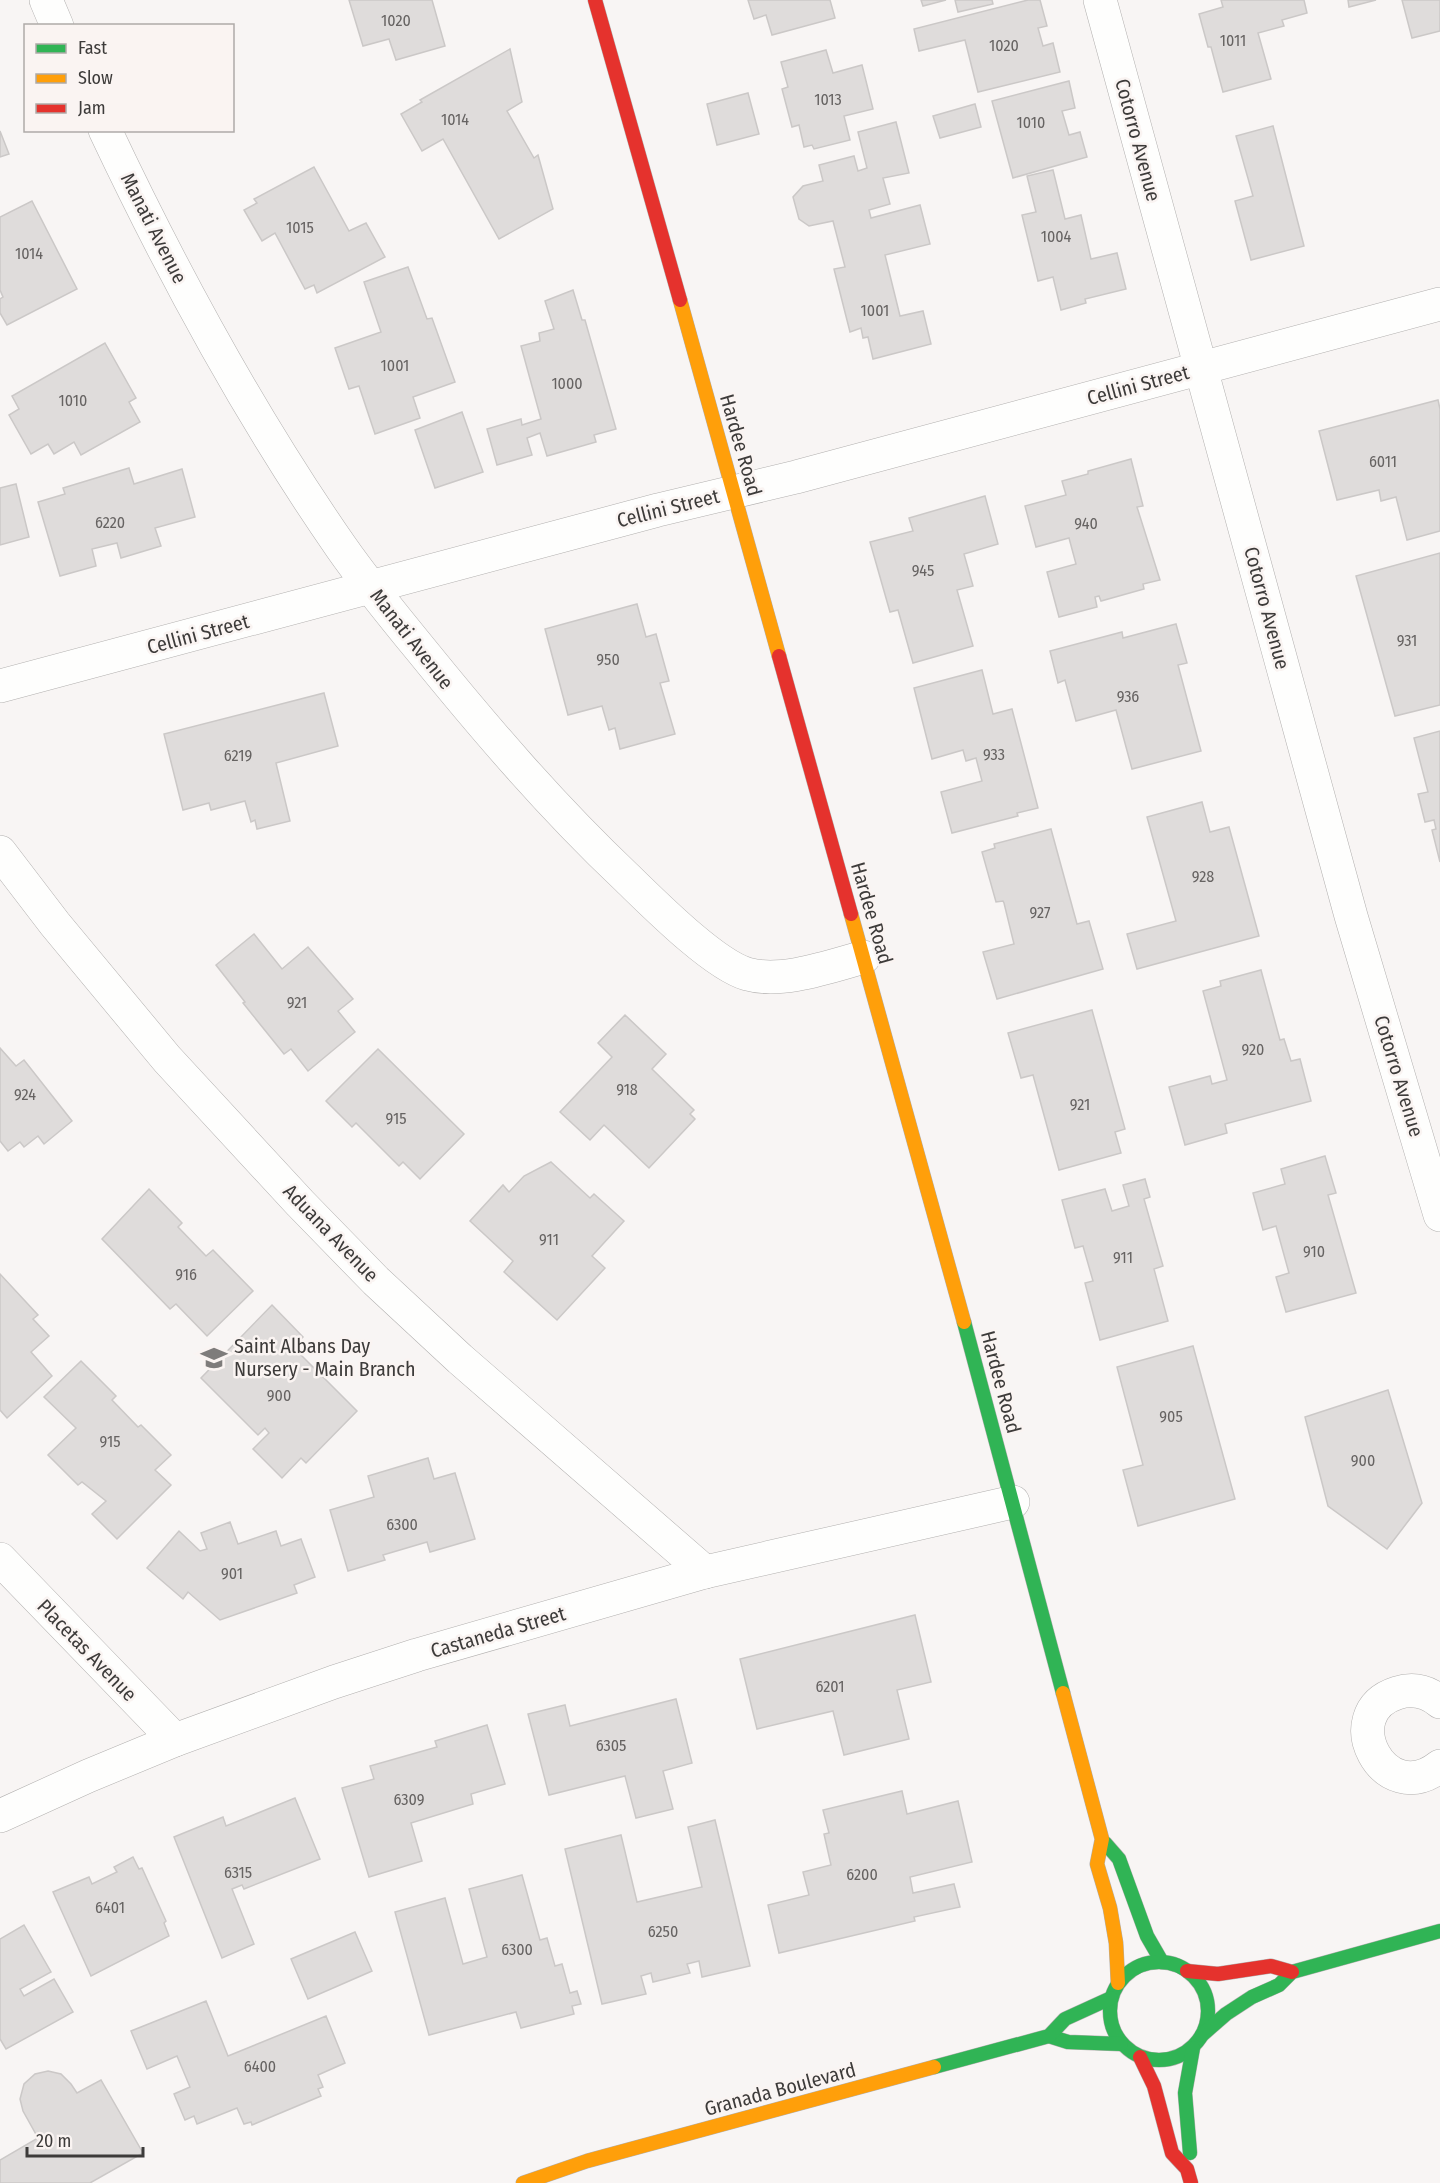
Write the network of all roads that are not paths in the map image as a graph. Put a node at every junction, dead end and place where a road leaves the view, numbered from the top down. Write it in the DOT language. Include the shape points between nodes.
graph roads {
  1 [pos="46,0"];
  2 [pos="595,0"];
  3 [pos="1100,0"];
  4 [pos="56,24"];
  5 [pos="106,132"];
  6 [pos="1440,304"];
  7 [pos="1201,369"];
  8 [pos="734,492"];
  9 [pos="371,588"];
  10 [pos="0,687"];
  11 [pos="0,852"];
  12 [pos="864,957"];
  13 [pos="1440,1215"];
  14 [pos="1013,1502"];
  15 [pos="0,1559"];
  16 [pos="705,1572"];
  17 [pos="1435,1689"];
  18 [pos="174,1740"];
  19 [pos="1440,1766"];
  20 [pos="0,1816"];
  21 [pos="1102,1839"];
  22 [pos="1440,1931"];
  23 [pos="1162,1962"];
  24 [pos="1187,1971"];
  25 [pos="1292,1972"];
  26 [pos="1118,1983"];
  27 [pos="1111,1998"];
  28 [pos="1202,2035"];
  29 [pos="1049,2036"];
  30 [pos="1121,2044"];
  31 [pos="1193,2048"];
  32 [pos="1140,2057"];
  33 [pos="1189,2176"];
  34 [pos="523,2183"];
  1 -- 4 [label="street"];
  2 -- 8 [label="street, Hardee Road"];
  3 -- 7 [label="street, Cotorro Avenue"];
  5 -- 9 [label="street, Manati Avenue" via="218,349 322,518"];
  6 -- 7 [label="street, Cellini Street"];
  7 -- 8 [label="street, Cellini Street"];
  7 -- 13 [label="street, Cotorro Avenue" via="1351,916"];
  8 -- 9 [label="street, Cellini Street"];
  8 -- 12 [label="street, Hardee Road"];
  9 -- 10 [label="street, Cellini Street"];
  9 -- 12 [label="street, Manati Avenue" via="520,769 661,910 732,968 763,976 818,969"];
  11 -- 16 [label="street, Aduana Avenue" via="167,1059 300,1203 460,1359"];
  12 -- 14 [label="street, Hardee Road"];
  14 -- 16 [label="street, Castaneda Street"];
  14 -- 21 [label="street, Hardee Road"];
  15 -- 18 [label="street, Placetas Avenue"];
  16 -- 18 [label="street, Castaneda Street" via="417,1655"];
  17 -- 19 [label="street" via="1389,1695 1370,1718 1367,1732 1369,1747 1387,1770 1414,1777"];
  18 -- 20 [label="street, Castaneda Street"];
  21 -- 23 [label="street, Hardee Road" via="1119,1859 1147,1935"];
  21 -- 26 [label="street, Hardee Road" via="1097,1864 1110,1908"];
  22 -- 25 [label="street"];
  23 -- 24 [label="street"];
  23 -- 26 [label="street" via="1145,1963 1130,1970"];
  24 -- 25 [label="street" via="1218,1974 1271,1966"];
  24 -- 28 [label="street" via="1203,1989 1208,2004 1208,2020"];
  25 -- 28 [label="street" via="1278,1985 1226,2014"];
  26 -- 27 [label="street"];
  27 -- 29 [label="street, Granada Boulevard" via="1065,2019"];
  27 -- 30 [label="street" via="1109,2015"];
  28 -- 31 [label="street"];
  29 -- 30 [label="street, Granada Boulevard" via="1068,2042"];
  29 -- 34 [label="street, Granada Boulevard" via="587,2161"];
  30 -- 32 [label="street"];
  31 -- 32 [label="street" via="1164,2061"];
  31 -- 33 [label="street" via="1185,2093 1191,2148"];
  32 -- 33 [label="street" via="1154,2086 1172,2153"];
}
